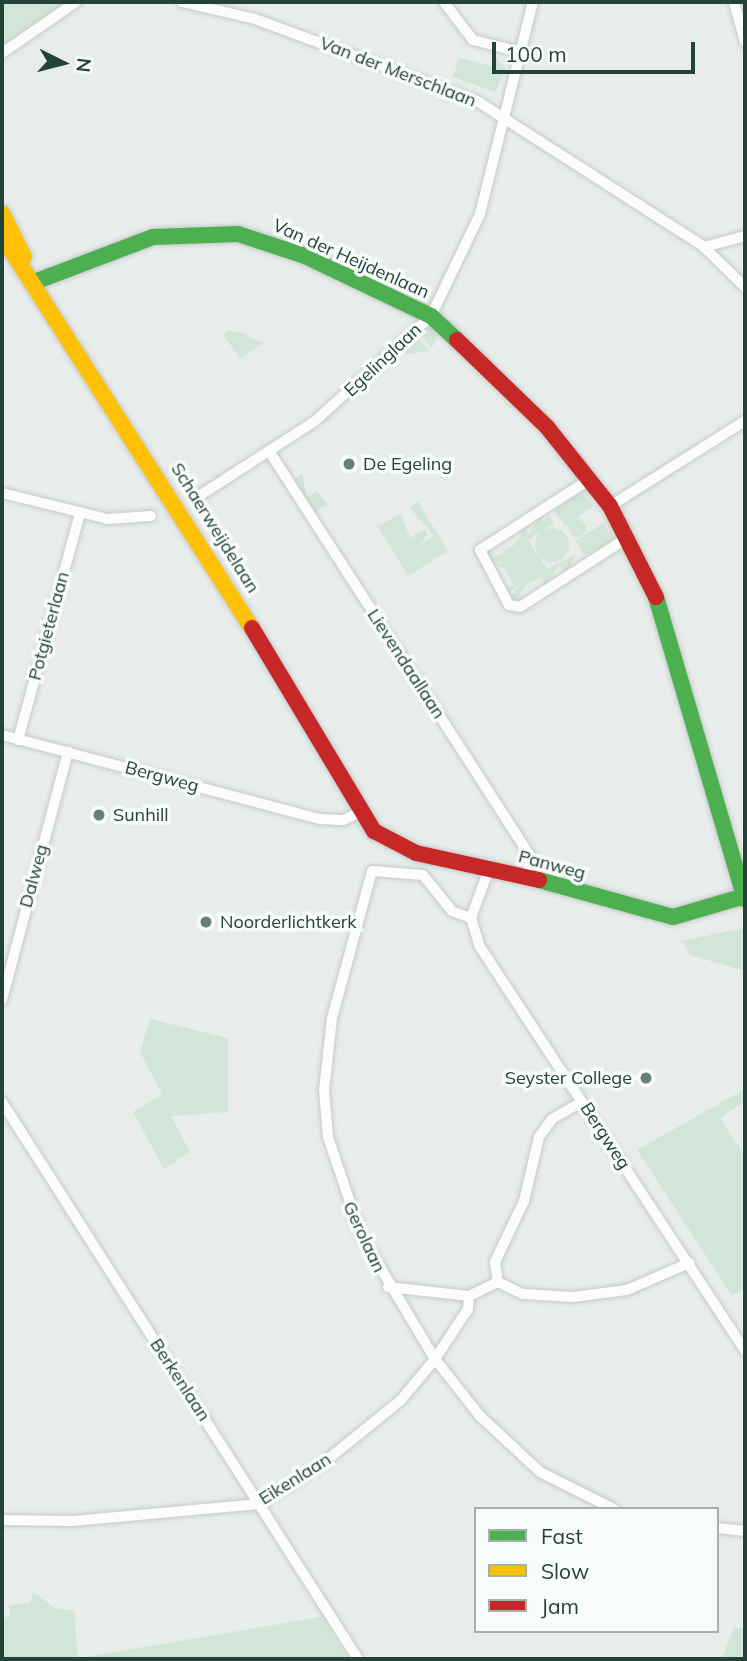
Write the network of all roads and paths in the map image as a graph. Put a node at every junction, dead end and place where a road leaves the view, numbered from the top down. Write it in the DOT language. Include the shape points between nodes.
graph roads {
  1 [pos="76,2"];
  2 [pos="182,2"];
  3 [pos="444,2"];
  4 [pos="533,2"];
  5 [pos="734,2"];
  6 [pos="745,42"];
  7 [pos="2,52"];
  8 [pos="521,52"];
  9 [pos="505,117"];
  10 [pos="2,212"];
  11 [pos="2,236"];
  12 [pos="745,236"];
  13 [pos="704,247"];
  14 [pos="33,275"];
  15 [pos="745,286"];
  16 [pos="431,316"];
  17 [pos="745,421"];
  18 [pos="271,454"];
  19 [pos="590,479"];
  20 [pos="2,493"];
  21 [pos="199,496"];
  22 [pos="610,506"];
  23 [pos="80,513"];
  24 [pos="151,516"];
  25 [pos="628,537"];
  26 [pos="2,736"];
  27 [pos="18,740"];
  28 [pos="68,752"];
  29 [pos="362,811"];
  30 [pos="489,869"];
  31 [pos="526,876"];
  32 [pos="745,897"];
  33 [pos="471,918"];
  34 [pos="2,1000"];
  35 [pos="2,1102"];
  36 [pos="582,1102"];
  37 [pos="689,1263"];
  38 [pos="498,1282"];
  39 [pos="388,1287"];
  40 [pos="469,1296"];
  41 [pos="745,1351"];
  42 [pos="435,1359"];
  43 [pos="259,1504"];
  44 [pos="610,1507"];
  45 [pos="2,1520"];
  46 [pos="719,1528"];
  47 [pos="745,1531"];
  48 [pos="358,1659"];
  1 -- 7 [label="street"];
  2 -- 9 [label="street, Van der Merschlaan" via="255,19 417,76"];
  3 -- 8 [label="street" via="472,40"];
  4 -- 8 [label="street, Egelinglaan"];
  5 -- 6 [label="street"];
  8 -- 9 [label="street, Egelinglaan"];
  9 -- 13 [label="street, Van der Merschlaan"];
  9 -- 16 [label="street, Egelinglaan" via="480,214"];
  10 -- 14 [label="street, Schaerweijdelaan"];
  11 -- 14 [label="street, Schaerweijdelaan"];
  12 -- 13 [label="street"];
  13 -- 15 [label="street, Van der Merschlaan"];
  14 -- 16 [label="street, Van der Heijdenlaan" via="153,237 238,234 305,256"];
  14 -- 29 [label="street, Schaerweijdelaan"];
  16 -- 18 [label="street, Egelinglaan"];
  16 -- 19 [label="street, Van der Heijdenlaan" via="503,382"];
  17 -- 22 [label="street"];
  18 -- 21 [label="street, Egelinglaan"];
  18 -- 31 [label="street, Lievendaallaan" via="531,859"];
  19 -- 22 [label="street, Van der Heijdenlaan"];
  19 -- 25 [label="street" via="480,550 509,605 520,607"];
  20 -- 23 [label="street"];
  22 -- 25 [label="street, Van der Heijdenlaan"];
  23 -- 24 [label="street" via="108,519"];
  23 -- 27 [label="street, Potgieterlaan"];
  25 -- 32 [label="street, Van der Heijdenlaan" via="681,664"];
  26 -- 27 [label="street, Bergweg"];
  27 -- 28 [label="street, Bergweg"];
  28 -- 29 [label="street, Bergweg" via="321,819 343,820"];
  28 -- 34 [label="street, Dalweg"];
  29 -- 30 [label="street, Panweg" via="391,845"];
  30 -- 31 [label="street, Panweg"];
  30 -- 33 [label="street"];
  31 -- 32 [label="street, Panweg" via="673,917"];
  33 -- 36 [label="street, Bergweg" via="480,947"];
  33 -- 39 [label="street, Gerolaan" via="452,911 423,875 372,871 332,1018 324,1090 340,1185"];
  35 -- 43 [label="street, Berkenlaan"];
  36 -- 37 [label="street, Bergweg"];
  36 -- 38 [label="street" via="552,1119 539,1137 524,1201 495,1262"];
  37 -- 38 [label="street" via="627,1290 573,1297 523,1294"];
  37 -- 41 [label="street, Bergweg"];
  38 -- 40 [label="street"];
  39 -- 40 [label="street"];
  39 -- 42 [label="street, Gerolaan"];
  40 -- 42 [label="street, Eikenlaan" via="468,1309"];
  42 -- 43 [label="street, Eikenlaan" via="369,1427"];
  42 -- 44 [label="street, Gerolaan" via="480,1416 540,1472"];
  43 -- 45 [label="street, Eikenlaan" via="73,1521"];
  43 -- 48 [label="street, Berkenlaan"];
  46 -- 47 [label="street"];
}
